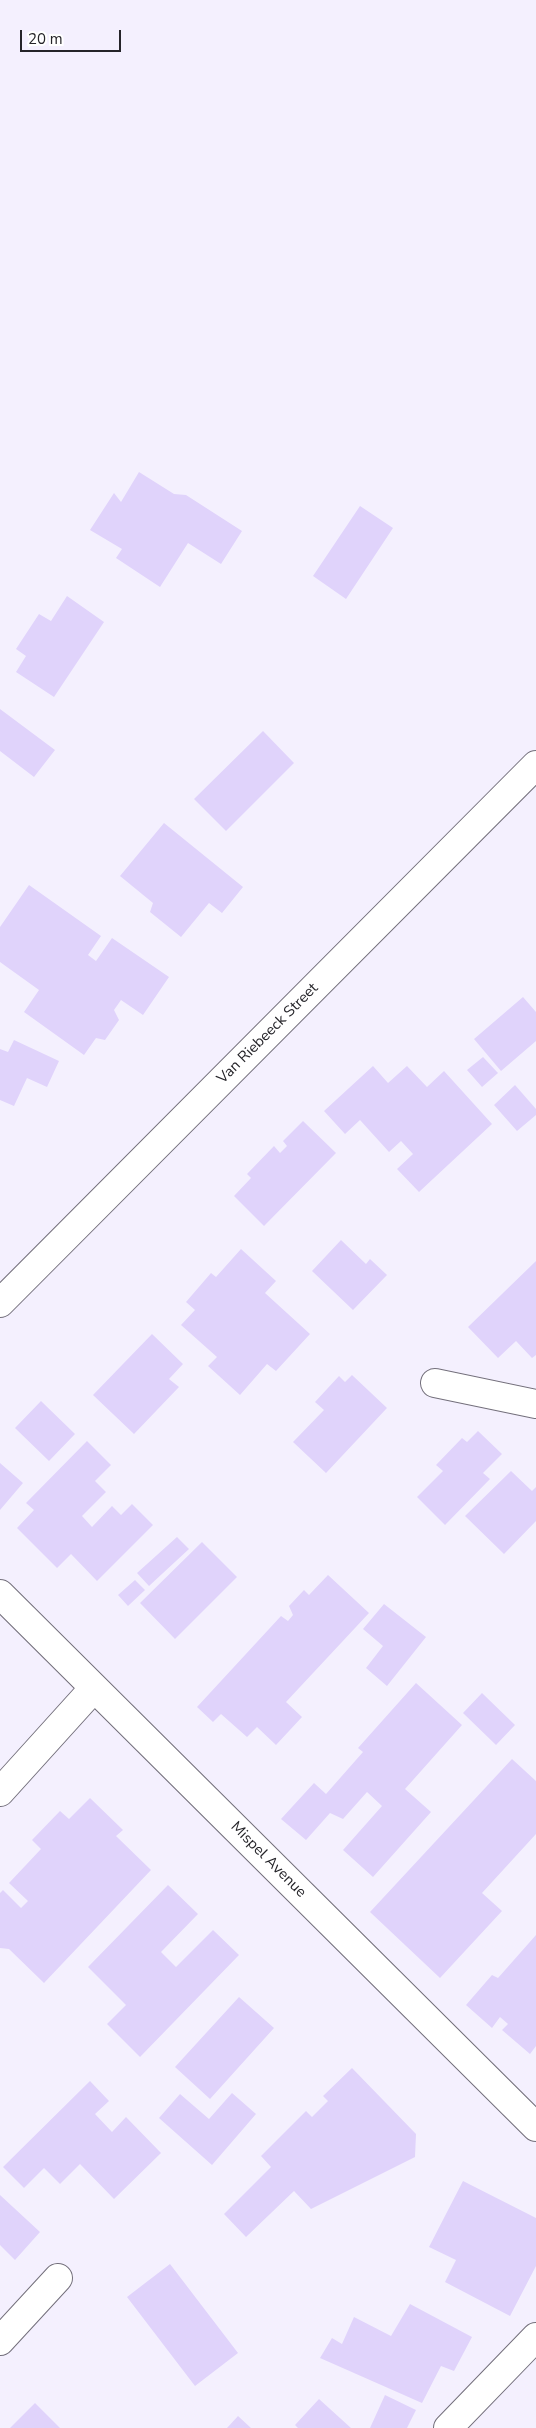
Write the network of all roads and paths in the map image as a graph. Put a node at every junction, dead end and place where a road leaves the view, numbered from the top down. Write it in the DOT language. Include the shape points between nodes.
graph roads {
  1 [pos="536,765"];
  2 [pos="0,1303"];
  3 [pos="434,1383"];
  4 [pos="536,1404"];
  5 [pos="0,1594"];
  6 [pos="94,1688"];
  7 [pos="0,1792"];
  8 [pos="536,2127"];
  9 [pos="58,2278"];
  10 [pos="536,2337"];
  11 [pos="0,2340"];
  12 [pos="448,2428"];
  1 -- 2 [label="street, Van Riebeeck Street"];
  3 -- 4 [label="street"];
  5 -- 6 [label="street, Mispel Avenue"];
  6 -- 7 [label="street"];
  6 -- 8 [label="street, Mispel Avenue"];
  9 -- 11 [label="street"];
  10 -- 12 [label="street"];
}
